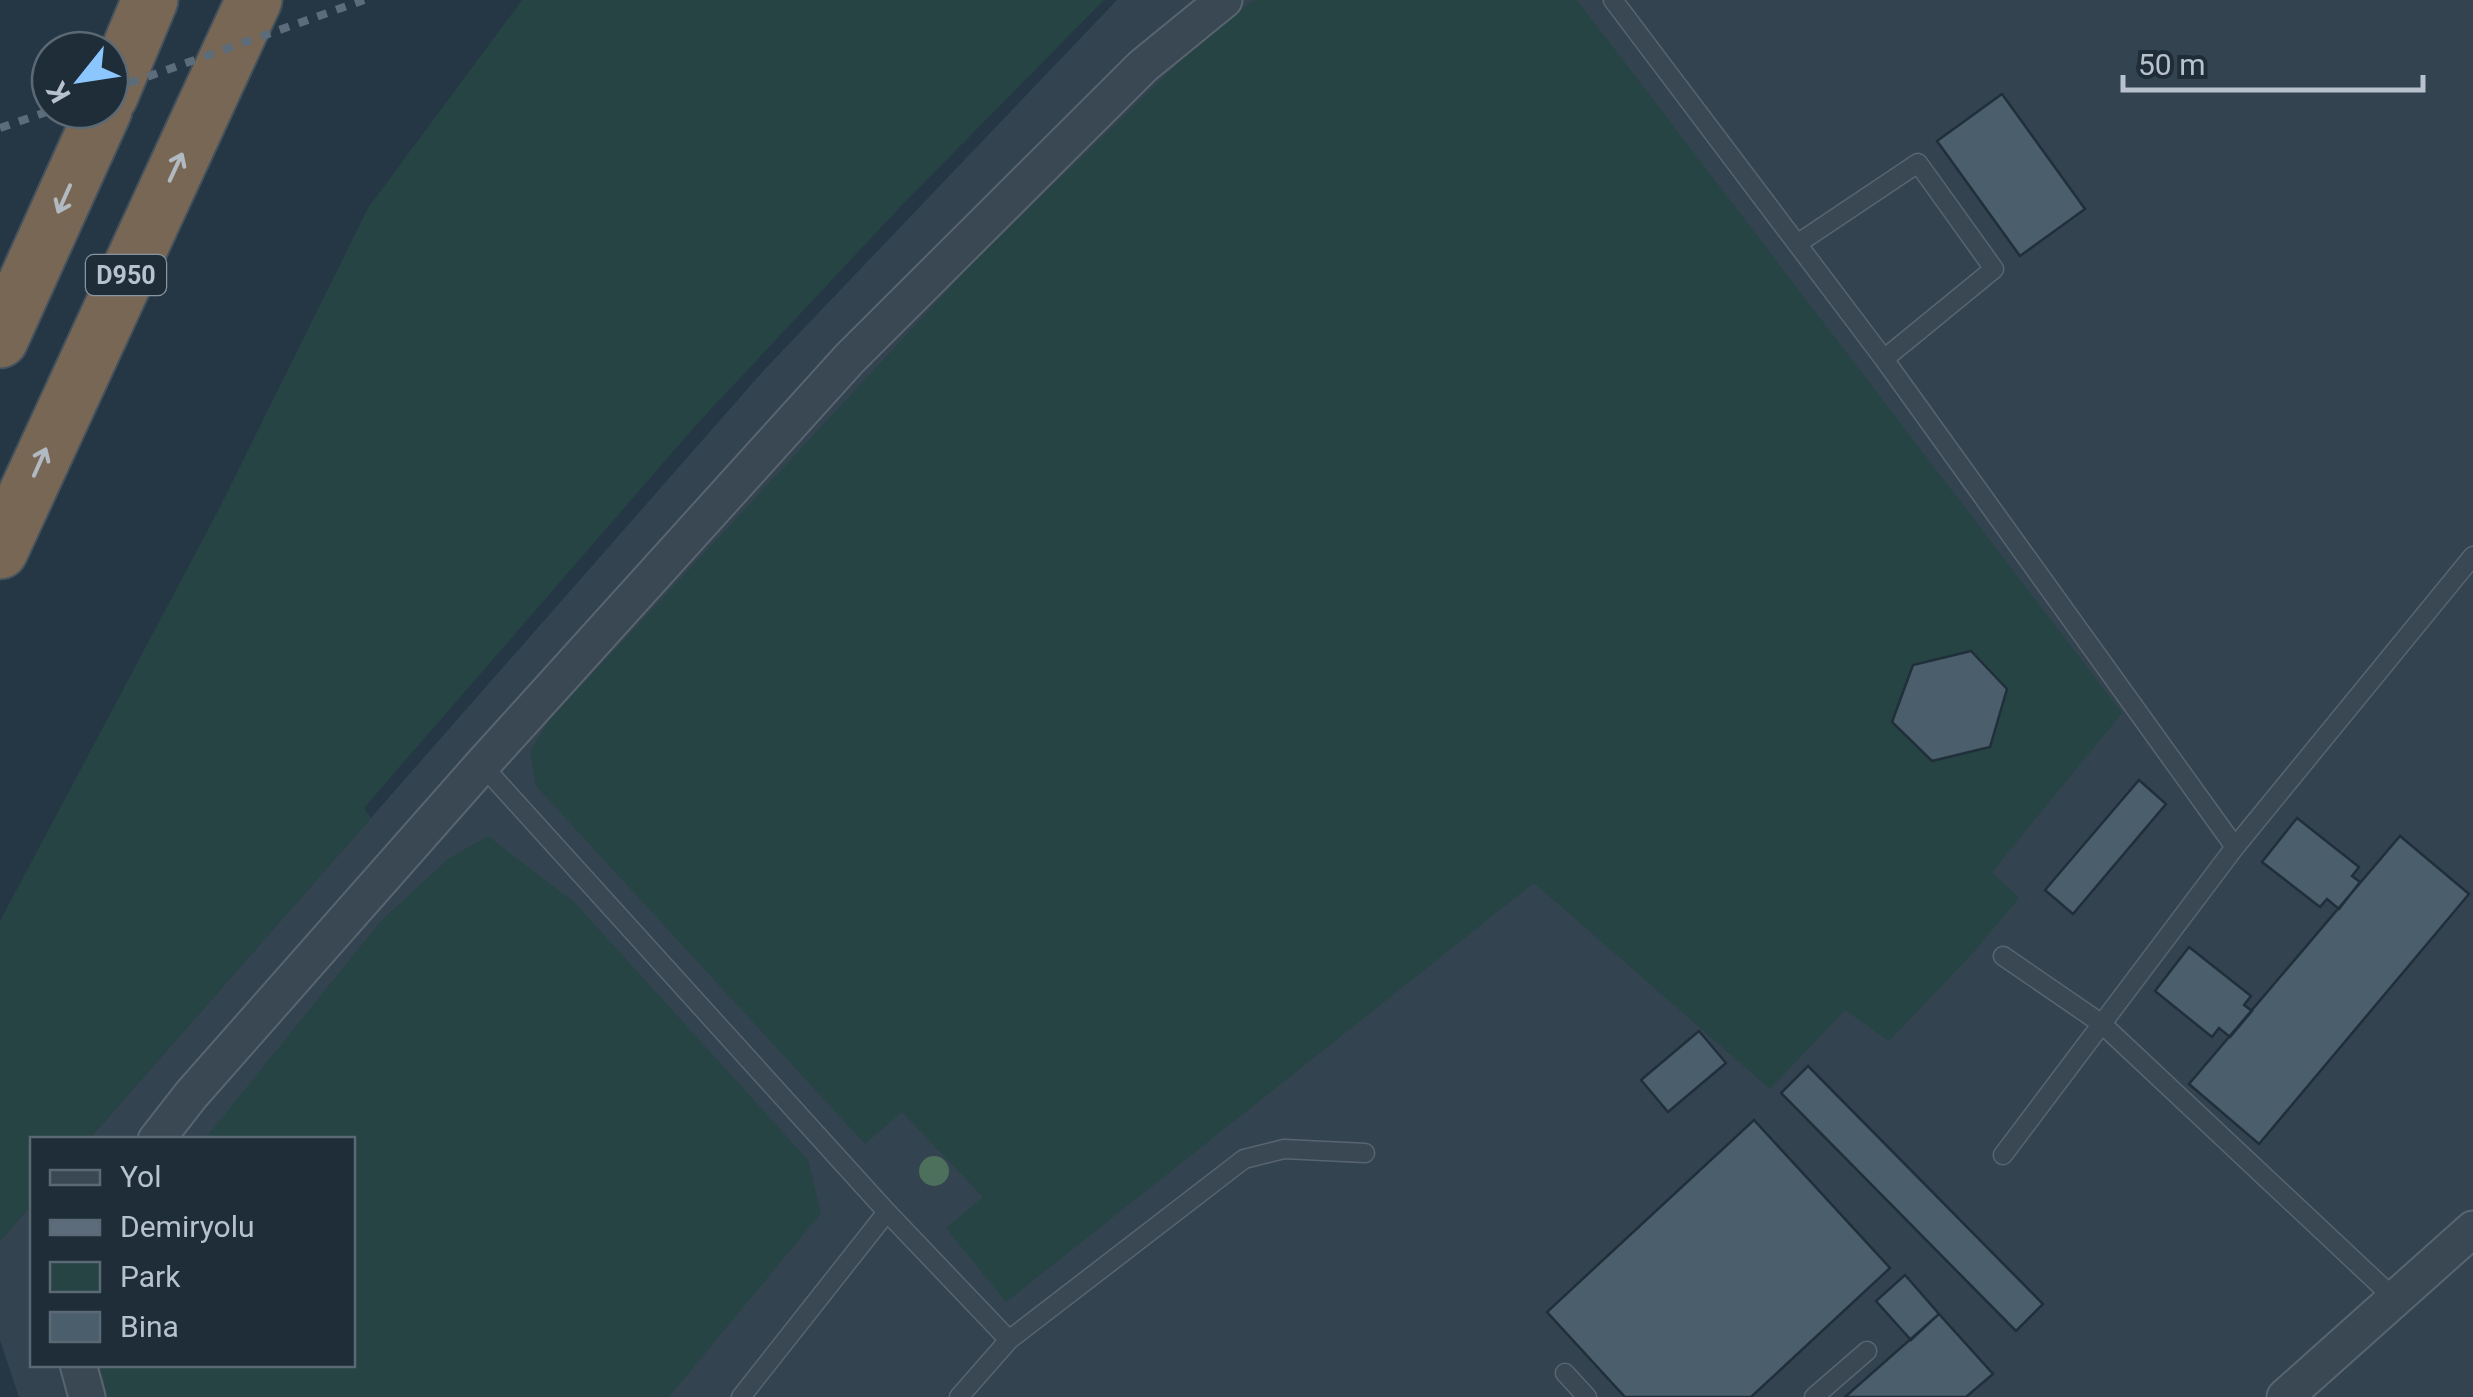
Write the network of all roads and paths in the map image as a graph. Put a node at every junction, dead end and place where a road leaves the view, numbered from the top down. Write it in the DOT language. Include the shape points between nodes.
graph roads {
  1 [pos="150,0"];
  2 [pos="254,0"];
  3 [pos="1224,0"];
  4 [pos="1613,0"];
  5 [pos="130,48"];
  6 [pos="95,130"];
  7 [pos="1797,244"];
  8 [pos="0,340"];
  9 [pos="1884,359"];
  10 [pos="0,551"];
  11 [pos="2473,556"];
  12 [pos="482,765"];
  13 [pos="2235,848"];
  14 [pos="2003,956"];
  15 [pos="2102,1024"];
  16 [pos="158,1137"];
  17 [pos="1365,1152"];
  18 [pos="2003,1155"];
  19 [pos="888,1212"];
  20 [pos="2473,1229"];
  21 [pos="2395,1298"];
  22 [pos="1010,1340"];
  23 [pos="1867,1350"];
  24 [pos="79,1367"];
  25 [pos="1565,1373"];
  26 [pos="87,1397"];
  27 [pos="741,1397"];
  28 [pos="958,1397"];
  29 [pos="1586,1397"];
  30 [pos="1814,1397"];
  31 [pos="2285,1397"];
  1 -- 5 [label="highway"];
  10 -- 2 [label="highway, D950, one-way"];
  3 -- 12 [label="street" via="1142,66 850,358"];
  4 -- 7 [label="lane"];
  6 -- 8 [label="highway, one-way"];
  7 -- 9 [label="lane"];
  7 -- 9 [label="lane" via="1918,163 1994,269"];
  9 -- 13 [label="lane"];
  11 -- 13 [label="lane"];
  12 -- 16 [label="street"];
  12 -- 19 [label="lane"];
  13 -- 15 [label="lane"];
  14 -- 15 [label="lane"];
  15 -- 18 [label="lane"];
  15 -- 21 [label="lane"];
  17 -- 22 [label="lane" via="1284,1149 1244,1159"];
  19 -- 22 [label="lane"];
  19 -- 27 [label="lane"];
  20 -- 21 [label="street"];
  21 -- 31 [label="street"];
  22 -- 28 [label="lane"];
  23 -- 30 [label="lane"];
  24 -- 26 [label="street"];
  25 -- 29 [label="lane"];
}
